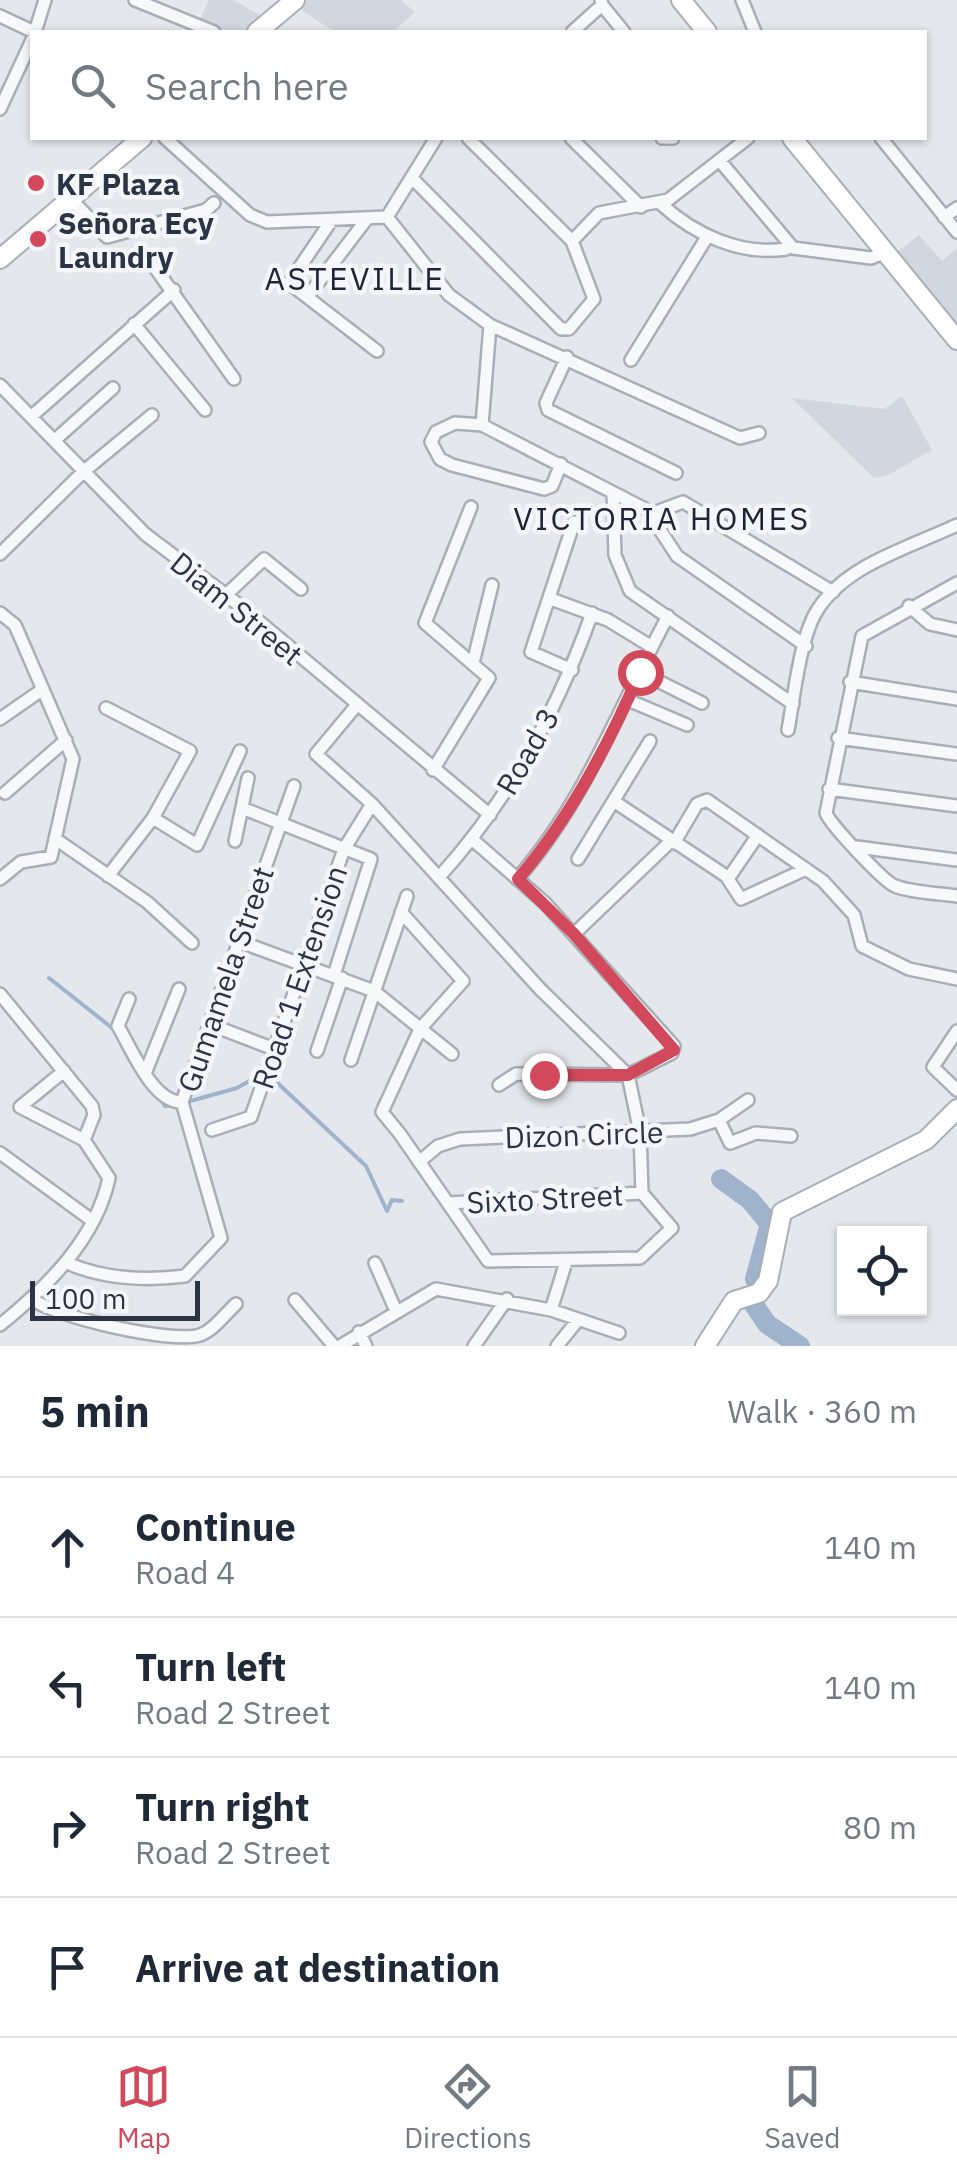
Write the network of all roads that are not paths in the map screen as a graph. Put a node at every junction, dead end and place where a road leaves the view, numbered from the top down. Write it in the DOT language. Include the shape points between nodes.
graph roads {
  1 [pos="45,0"];
  2 [pos="135,0"];
  3 [pos="295,0"];
  4 [pos="681,0"];
  5 [pos="742,0"];
  6 [pos="602,3"];
  7 [pos="0,16"];
  8 [pos="36,30"];
  9 [pos="209,30"];
  10 [pos="260,30"];
  11 [pos="574,30"];
  12 [pos="622,30"];
  13 [pos="705,30"];
  14 [pos="755,30"];
  15 [pos="30,33"];
  16 [pos="28,67"];
  17 [pos="0,109"];
  18 [pos="140,140"];
  19 [pos="167,140"];
  20 [pos="435,140"];
  21 [pos="470,140"];
  22 [pos="573,140"];
  23 [pos="746,140"];
  24 [pos="794,140"];
  25 [pos="883,140"];
  26 [pos="720,161"];
  27 [pos="412,179"];
  28 [pos="72,200"];
  29 [pos="214,203"];
  30 [pos="662,204"];
  31 [pos="641,207"];
  32 [pos="957,208"];
  33 [pos="388,217"];
  34 [pos="944,217"];
  35 [pos="366,220"];
  36 [pos="330,221"];
  37 [pos="957,232"];
  38 [pos="707,237"];
  39 [pos="572,240"];
  40 [pos="786,249"];
  41 [pos="886,252"];
  42 [pos="0,258"];
  43 [pos="156,269"];
  44 [pos="174,290"];
  45 [pos="308,296"];
  46 [pos="134,324"];
  47 [pos="490,324"];
  48 [pos="957,340"];
  49 [pos="376,351"];
  50 [pos="567,357"];
  51 [pos="631,360"];
  52 [pos="234,378"];
  53 [pos="0,385"];
  54 [pos="113,388"];
  55 [pos="205,410"];
  56 [pos="152,414"];
  57 [pos="32,415"];
  58 [pos="482,425"];
  59 [pos="759,432"];
  60 [pos="56,439"];
  61 [pos="560,464"];
  62 [pos="83,472"];
  63 [pos="676,473"];
  64 [pos="613,493"];
  65 [pos="471,506"];
  66 [pos="650,514"];
  67 [pos="574,522"];
  68 [pos="957,525"];
  69 [pos="0,554"];
  70 [pos="957,583"];
  71 [pos="492,585"];
  72 [pos="301,589"];
  73 [pos="832,592"];
  74 [pos="226,594"];
  75 [pos="550,599"];
  76 [pos="910,606"];
  77 [pos="0,614"];
  78 [pos="592,614"];
  79 [pos="668,616"];
  80 [pos="957,630"];
  81 [pos="806,646"];
  82 [pos="652,647"];
  83 [pos="472,663"];
  84 [pos="572,670"];
  85 [pos="640,672"];
  86 [pos="850,682"];
  87 [pos="43,689"];
  88 [pos="957,699"];
  89 [pos="628,700"];
  90 [pos="702,702"];
  91 [pos="793,704"];
  92 [pos="356,706"];
  93 [pos="106,708"];
  94 [pos="0,719"];
  95 [pos="687,725"];
  96 [pos="788,730"];
  97 [pos="838,738"];
  98 [pos="66,740"];
  99 [pos="650,741"];
  100 [pos="240,751"];
  101 [pos="957,754"];
  102 [pos="433,770"];
  103 [pos="248,778"];
  104 [pos="294,786"];
  105 [pos="829,789"];
  106 [pos="5,792"];
  107 [pos="614,802"];
  108 [pos="372,804"];
  109 [pos="957,806"];
  110 [pos="242,808"];
  111 [pos="490,815"];
  112 [pos="152,818"];
  113 [pos="278,822"];
  114 [pos="758,835"];
  115 [pos="57,840"];
  116 [pos="473,840"];
  117 [pos="235,841"];
  118 [pos="672,842"];
  119 [pos="857,846"];
  120 [pos="344,848"];
  121 [pos="578,859"];
  122 [pos="957,860"];
  123 [pos="806,869"];
  124 [pos="108,876"];
  125 [pos="440,876"];
  126 [pos="0,879"];
  127 [pos="518,879"];
  128 [pos="728,879"];
  129 [pos="407,896"];
  130 [pos="957,896"];
  131 [pos="400,912"];
  132 [pos="574,934"];
  133 [pos="238,941"];
  134 [pos="192,943"];
  135 [pos="302,964"];
  136 [pos="338,976"];
  137 [pos="957,979"];
  138 [pos="179,989"];
  139 [pos="374,991"];
  140 [pos="0,994"];
  141 [pos="129,999"];
  142 [pos="209,1024"];
  143 [pos="420,1029"];
  144 [pos="957,1031"];
  145 [pos="274,1049"];
  146 [pos="674,1050"];
  147 [pos="317,1051"];
  148 [pos="452,1054"];
  149 [pos="351,1060"];
  150 [pos="683,1064"];
  151 [pos="64,1071"];
  152 [pos="146,1071"];
  153 [pos="628,1075"];
  154 [pos="499,1085"];
  155 [pos="957,1090"];
  156 [pos="748,1100"];
  157 [pos="182,1102"];
  158 [pos="957,1108"];
  159 [pos="719,1120"];
  160 [pos="212,1130"];
  161 [pos="640,1132"];
  162 [pos="791,1136"];
  163 [pos="84,1140"];
  164 [pos="0,1153"];
  165 [pos="418,1162"];
  166 [pos="642,1193"];
  167 [pos="448,1203"];
  168 [pos="90,1219"];
  169 [pos="566,1262"];
  170 [pos="67,1263"];
  171 [pos="375,1264"];
  172 [pos="32,1299"];
  173 [pos="507,1299"];
  174 [pos="295,1300"];
  175 [pos="236,1304"];
  176 [pos="551,1310"];
  177 [pos="396,1311"];
  178 [pos="578,1320"];
  179 [pos="0,1325"];
  180 [pos="359,1332"];
  181 [pos="619,1333"];
  182 [pos="337,1346"];
  183 [pos="366,1346"];
  184 [pos="474,1346"];
  185 [pos="558,1346"];
  186 [pos="704,1346"];
  1 -- 8 [label="street"];
  2 -- 9 [label="street"];
  3 -- 10 [label="street"];
  4 -- 13 [label="street"];
  5 -- 14 [label="street"];
  6 -- 11 [label="street"];
  6 -- 12 [label="street"];
  7 -- 15 [label="street"];
  16 -- 17 [label="street"];
  18 -- 28 [label="street"];
  19 -- 36 [label="street" via="250,215 267,222"];
  20 -- 27 [label="street"];
  21 -- 39 [label="street"];
  22 -- 31 [label="street"];
  23 -- 26 [label="street"];
  24 -- 41 [label="street"];
  25 -- 34 [label="street"];
  26 -- 30 [label="street"];
  26 -- 41 [label="street" via="793,248 872,258"];
  27 -- 33 [label="street"];
  27 -- 39 [label="street" via="566,330 594,300"];
  28 -- 29 [label="street" via="107,237"];
  28 -- 42 [label="street"];
  30 -- 31 [label="street"];
  30 -- 38 [label="street"];
  31 -- 39 [label="street" via="599,213"];
  32 -- 34 [label="street"];
  33 -- 35 [label="street"];
  33 -- 47 [label="street" via="449,295"];
  34 -- 37 [label="street"];
  35 -- 36 [label="street"];
  35 -- 45 [label="street"];
  36 -- 45 [label="street" via="288,279"];
  38 -- 40 [label="street"];
  38 -- 51 [label="street"];
  41 -- 48 [label="street"];
  43 -- 44 [label="street"];
  44 -- 46 [label="street"];
  44 -- 52 [label="street"];
  45 -- 49 [label="street"];
  46 -- 55 [label="street"];
  46 -- 57 [label="street"];
  47 -- 50 [label="street"];
  47 -- 58 [label="street"];
  50 -- 59 [label="street" via="740,438"];
  50 -- 63 [label="street" via="548,410"];
  53 -- 57 [label="street, Diam Street"];
  54 -- 60 [label="street"];
  56 -- 62 [label="street"];
  57 -- 60 [label="street, Diam Street"];
  58 -- 61 [label="street"];
  58 -- 61 [label="street" via="455,423 436,432 432,451 477,474 544,490"];
  60 -- 62 [label="street, Diam Street"];
  61 -- 64 [label="street"];
  62 -- 69 [label="street"];
  62 -- 74 [label="street, Diam Street" via="145,534"];
  64 -- 66 [label="street"];
  64 -- 79 [label="street" via="619,570 636,598"];
  65 -- 83 [label="street" via="425,622"];
  66 -- 73 [label="street" via="683,502"];
  66 -- 81 [label="street" via="677,556"];
  67 -- 75 [label="street"];
  68 -- 73 [label="street" via="883,558"];
  70 -- 76 [label="street"];
  71 -- 83 [label="street"];
  72 -- 74 [label="street" via="264,559"];
  73 -- 81 [label="street" via="817,610"];
  74 -- 92 [label="street, Diam Street"];
  75 -- 78 [label="street"];
  75 -- 84 [label="street" via="531,655"];
  76 -- 80 [label="street" via="930,624"];
  76 -- 86 [label="street" via="862,636"];
  77 -- 87 [label="street" via="15,625"];
  78 -- 82 [label="street"];
  78 -- 84 [label="street, Road 3"];
  79 -- 82 [label="street"];
  79 -- 91 [label="street"];
  81 -- 91 [label="street"];
  82 -- 85 [label="street"];
  83 -- 102 [label="street" via="487,673 488,682"];
  84 -- 111 [label="street, Road 3"];
  85 -- 89 [label="street"];
  85 -- 90 [label="street"];
  86 -- 88 [label="street"];
  86 -- 97 [label="street"];
  87 -- 94 [label="street"];
  87 -- 98 [label="street"];
  89 -- 95 [label="street"];
  89 -- 127 [label="street" via="562,819"];
  91 -- 96 [label="street"];
  92 -- 102 [label="street, Diam Street"];
  92 -- 108 [label="street" via="316,754"];
  93 -- 112 [label="street" via="190,751"];
  97 -- 101 [label="street"];
  97 -- 105 [label="street"];
  98 -- 106 [label="street"];
  98 -- 115 [label="street" via="73,759"];
  99 -- 107 [label="street"];
  100 -- 112 [label="street" via="197,845"];
  102 -- 111 [label="street, Diam Street"];
  103 -- 110 [label="street"];
  104 -- 113 [label="street, Gumamela Street"];
  105 -- 109 [label="street"];
  105 -- 119 [label="street" via="827,818"];
  107 -- 118 [label="street"];
  107 -- 121 [label="street"];
  108 -- 120 [label="street, Road 1 Extension"];
  108 -- 125 [label="street"];
  110 -- 113 [label="street"];
  110 -- 117 [label="street"];
  111 -- 116 [label="street, Road 3"];
  112 -- 124 [label="street"];
  113 -- 120 [label="street"];
  113 -- 133 [label="street, Gumamela Street"];
  114 -- 118 [label="street" via="704,799"];
  114 -- 123 [label="street"];
  114 -- 128 [label="street"];
  115 -- 124 [label="street"];
  115 -- 126 [label="street" via="48,859 21,862"];
  116 -- 125 [label="street, Road 3"];
  116 -- 127 [label="street"];
  118 -- 128 [label="street"];
  118 -- 132 [label="street"];
  119 -- 122 [label="street"];
  119 -- 130 [label="street" via="890,884"];
  120 -- 135 [label="street, Road 1 Extension"];
  120 -- 136 [label="street" via="372,862"];
  123 -- 128 [label="street" via="746,900"];
  123 -- 137 [label="street" via="854,916 862,946 909,969"];
  124 -- 134 [label="street"];
  125 -- 153 [label="street"];
  127 -- 132 [label="street"];
  129 -- 131 [label="street"];
  131 -- 139 [label="street"];
  131 -- 143 [label="street" via="463,981"];
  132 -- 146 [label="street"];
  133 -- 135 [label="street"];
  133 -- 142 [label="street, Gumamela Street"];
  135 -- 136 [label="street"];
  135 -- 145 [label="street, Road 1 Extension"];
  136 -- 139 [label="street"];
  136 -- 147 [label="street"];
  138 -- 152 [label="street"];
  139 -- 143 [label="street"];
  139 -- 149 [label="street"];
  140 -- 151 [label="street"];
  141 -- 152 [label="street" via="118,1026"];
  142 -- 145 [label="street"];
  142 -- 157 [label="street, Gumamela Street"];
  143 -- 148 [label="street"];
  143 -- 165 [label="street" via="382,1112"];
  144 -- 155 [label="street" via="934,1067"];
  145 -- 160 [label="street, Road 1 Extension" via="251,1118"];
  146 -- 150 [label="street"];
  146 -- 153 [label="street"];
  151 -- 163 [label="street" via="94,1112"];
  151 -- 163 [label="street" via="20,1108"];
  152 -- 157 [label="street" via="164,1096"];
  153 -- 154 [label="street" via="516,1074"];
  153 -- 161 [label="street"];
  156 -- 159 [label="street, Dizon Circle"];
  157 -- 170 [label="street, Gumamela Street" via="222,1231 203,1260 185,1276 94,1274"];
  158 -- 186 [label="street" via="926,1140 782,1212 768,1281 759,1293 734,1301"];
  159 -- 161 [label="street, Dizon Circle"];
  159 -- 162 [label="street" via="730,1143 756,1133"];
  161 -- 165 [label="street, Dizon Circle" via="460,1139"];
  161 -- 166 [label="street"];
  163 -- 168 [label="street" via="109,1178"];
  164 -- 168 [label="street"];
  165 -- 167 [label="street"];
  166 -- 167 [label="street, Sixto Street"];
  166 -- 169 [label="street" via="672,1228 640,1258"];
  167 -- 169 [label="street" via="488,1261"];
  168 -- 170 [label="street"];
  169 -- 176 [label="street"];
  170 -- 172 [label="street"];
  171 -- 177 [label="street"];
  172 -- 175 [label="street" via="93,1321 189,1337 210,1330"];
  172 -- 179 [label="street"];
  173 -- 176 [label="street"];
  173 -- 177 [label="street" via="436,1290"];
  173 -- 184 [label="street"];
  174 -- 182 [label="street"];
  176 -- 178 [label="street"];
  177 -- 180 [label="street"];
  178 -- 181 [label="street"];
  178 -- 185 [label="street"];
  180 -- 182 [label="street"];
  180 -- 183 [label="street"];
}
